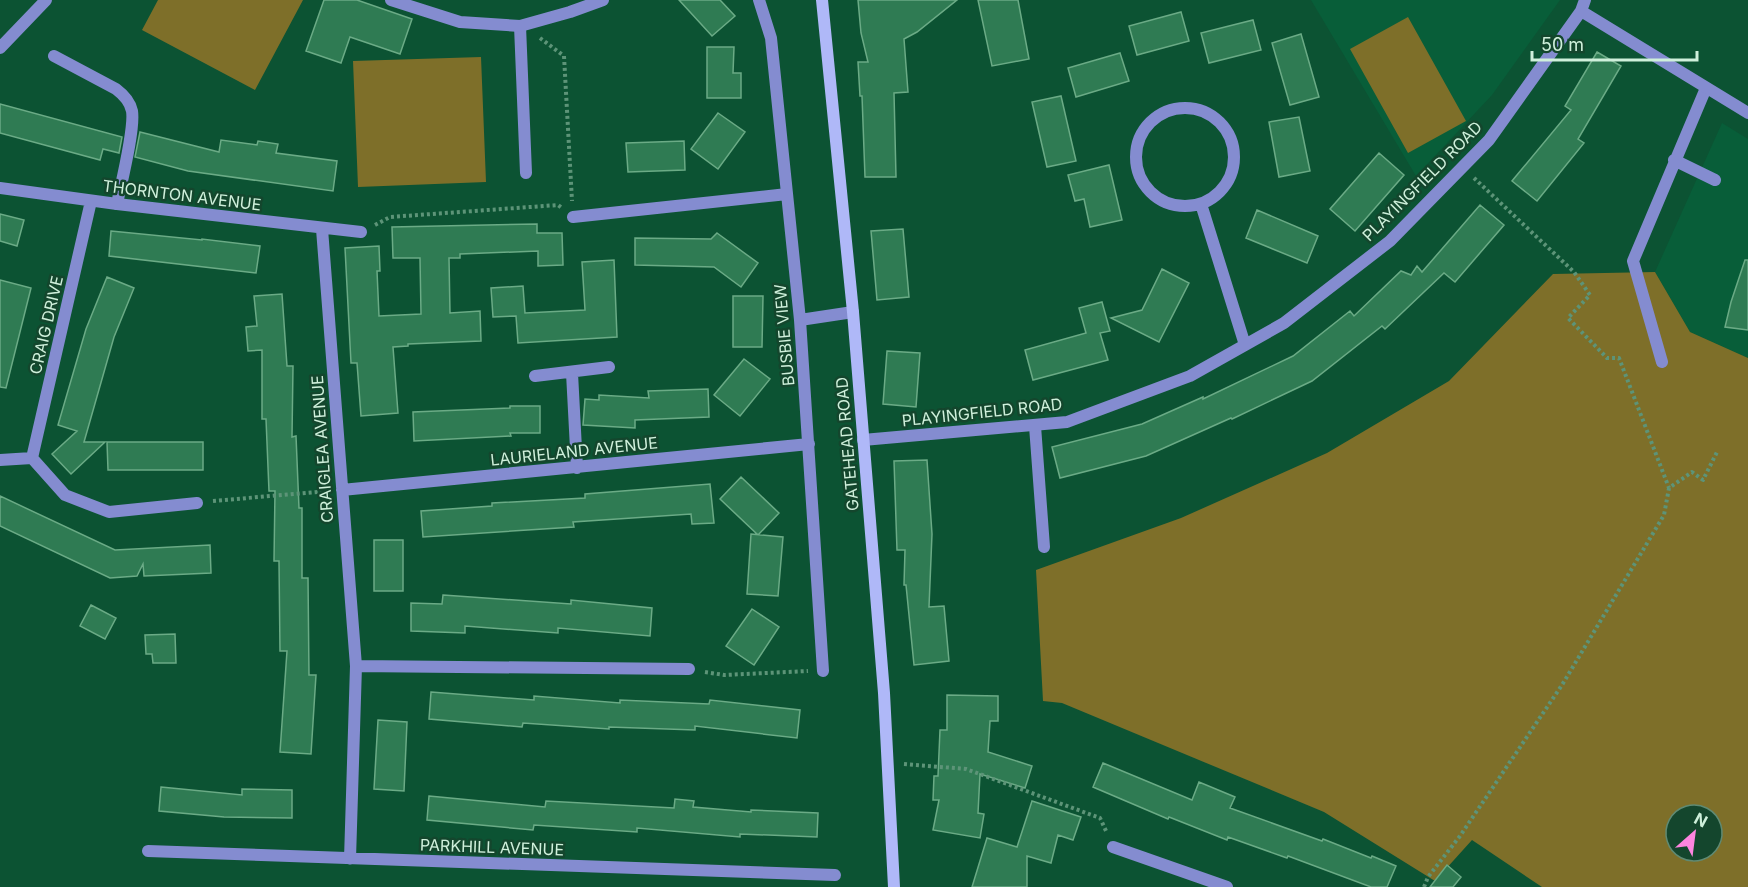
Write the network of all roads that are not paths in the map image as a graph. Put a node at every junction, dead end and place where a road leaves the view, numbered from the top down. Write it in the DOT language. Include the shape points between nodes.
graph roads {
  1 [pos="46,0"];
  2 [pos="391,0"];
  3 [pos="603,0"];
  4 [pos="759,0"];
  5 [pos="822,0"];
  6 [pos="1583,5"];
  7 [pos="522,26"];
  8 [pos="0,48"];
  9 [pos="54,56"];
  10 [pos="1706,88"];
  11 [pos="1748,113"];
  12 [pos="1674,160"];
  13 [pos="526,173"];
  14 [pos="1715,180"];
  15 [pos="0,188"];
  16 [pos="787,194"];
  17 [pos="91,201"];
  18 [pos="117,204"];
  19 [pos="1201,204"];
  20 [pos="573,217"];
  21 [pos="322,229"];
  22 [pos="361,232"];
  23 [pos="853,312"];
  24 [pos="800,320"];
  25 [pos="1245,345"];
  26 [pos="1662,362"];
  27 [pos="609,367"];
  28 [pos="572,373"];
  29 [pos="535,376"];
  30 [pos="1035,426"];
  31 [pos="863,440"];
  32 [pos="809,444"];
  33 [pos="32,458"];
  34 [pos="0,460"];
  35 [pos="577,468"];
  36 [pos="342,490"];
  37 [pos="197,503"];
  38 [pos="1044,547"];
  39 [pos="356,666"];
  40 [pos="689,669"];
  41 [pos="823,670"];
  42 [pos="1113,847"];
  43 [pos="148,852"];
  44 [pos="350,859"];
  45 [pos="835,875"];
  46 [pos="894,887"];
  47 [pos="1227,887"];
  1 -- 8 [label="street"];
  2 -- 7 [label="street" via="460,22"];
  3 -- 7 [label="street"];
  4 -- 16 [label="street, BUSBIE VIEW" via="771,38"];
  5 -- 23 [label="main road, GATEHEAD ROAD"];
  6 -- 10 [label="street"];
  6 -- 25 [label="street, PLAYINGFIELD ROAD" via="1489,140 1390,241 1284,323"];
  7 -- 13 [label="street"];
  9 -- 18 [label="street" via="108,84 129,102 133,119"];
  10 -- 11 [label="street"];
  10 -- 12 [label="street"];
  12 -- 14 [label="street"];
  12 -- 26 [label="street" via="1633,261"];
  15 -- 17 [label="street, THORNTON AVENUE"];
  16 -- 20 [label="street"];
  16 -- 24 [label="street, BUSBIE VIEW"];
  17 -- 18 [label="street, THORNTON AVENUE"];
  17 -- 33 [label="street, CRAIG DRIVE"];
  18 -- 21 [label="street, THORNTON AVENUE"];
  19 -- 19 [label="street" via="1184,207 1167,203 1145,187 1136,164 1136,147 1142,131 1163,112 1186,107 1203,110 1226,128 1233,144 1231,175 1222,190"];
  19 -- 25 [label="street"];
  21 -- 22 [label="street, THORNTON AVENUE"];
  21 -- 36 [label="street, CRAIGLEA AVENUE"];
  23 -- 24 [label="street"];
  23 -- 31 [label="main road, GATEHEAD ROAD"];
  24 -- 32 [label="street, BUSBIE VIEW"];
  25 -- 30 [label="street, PLAYINGFIELD ROAD" via="1190,376 1067,422"];
  27 -- 28 [label="street"];
  28 -- 29 [label="street"];
  28 -- 35 [label="street"];
  30 -- 31 [label="street, PLAYINGFIELD ROAD"];
  30 -- 38 [label="street"];
  31 -- 46 [label="main road, GATEHEAD ROAD" via="884,693"];
  32 -- 35 [label="street, LAURIELAND AVENUE"];
  32 -- 41 [label="street, BUSBIE VIEW"];
  33 -- 34 [label="street"];
  33 -- 37 [label="street" via="65,495 109,512"];
  35 -- 36 [label="street, LAURIELAND AVENUE"];
  36 -- 39 [label="street, CRAIGLEA AVENUE"];
  39 -- 40 [label="street"];
  39 -- 44 [label="street, CRAIGLEA AVENUE"];
  42 -- 47 [label="street"];
  43 -- 44 [label="street, PARKHILL AVENUE"];
  44 -- 45 [label="street, PARKHILL AVENUE"];
}
